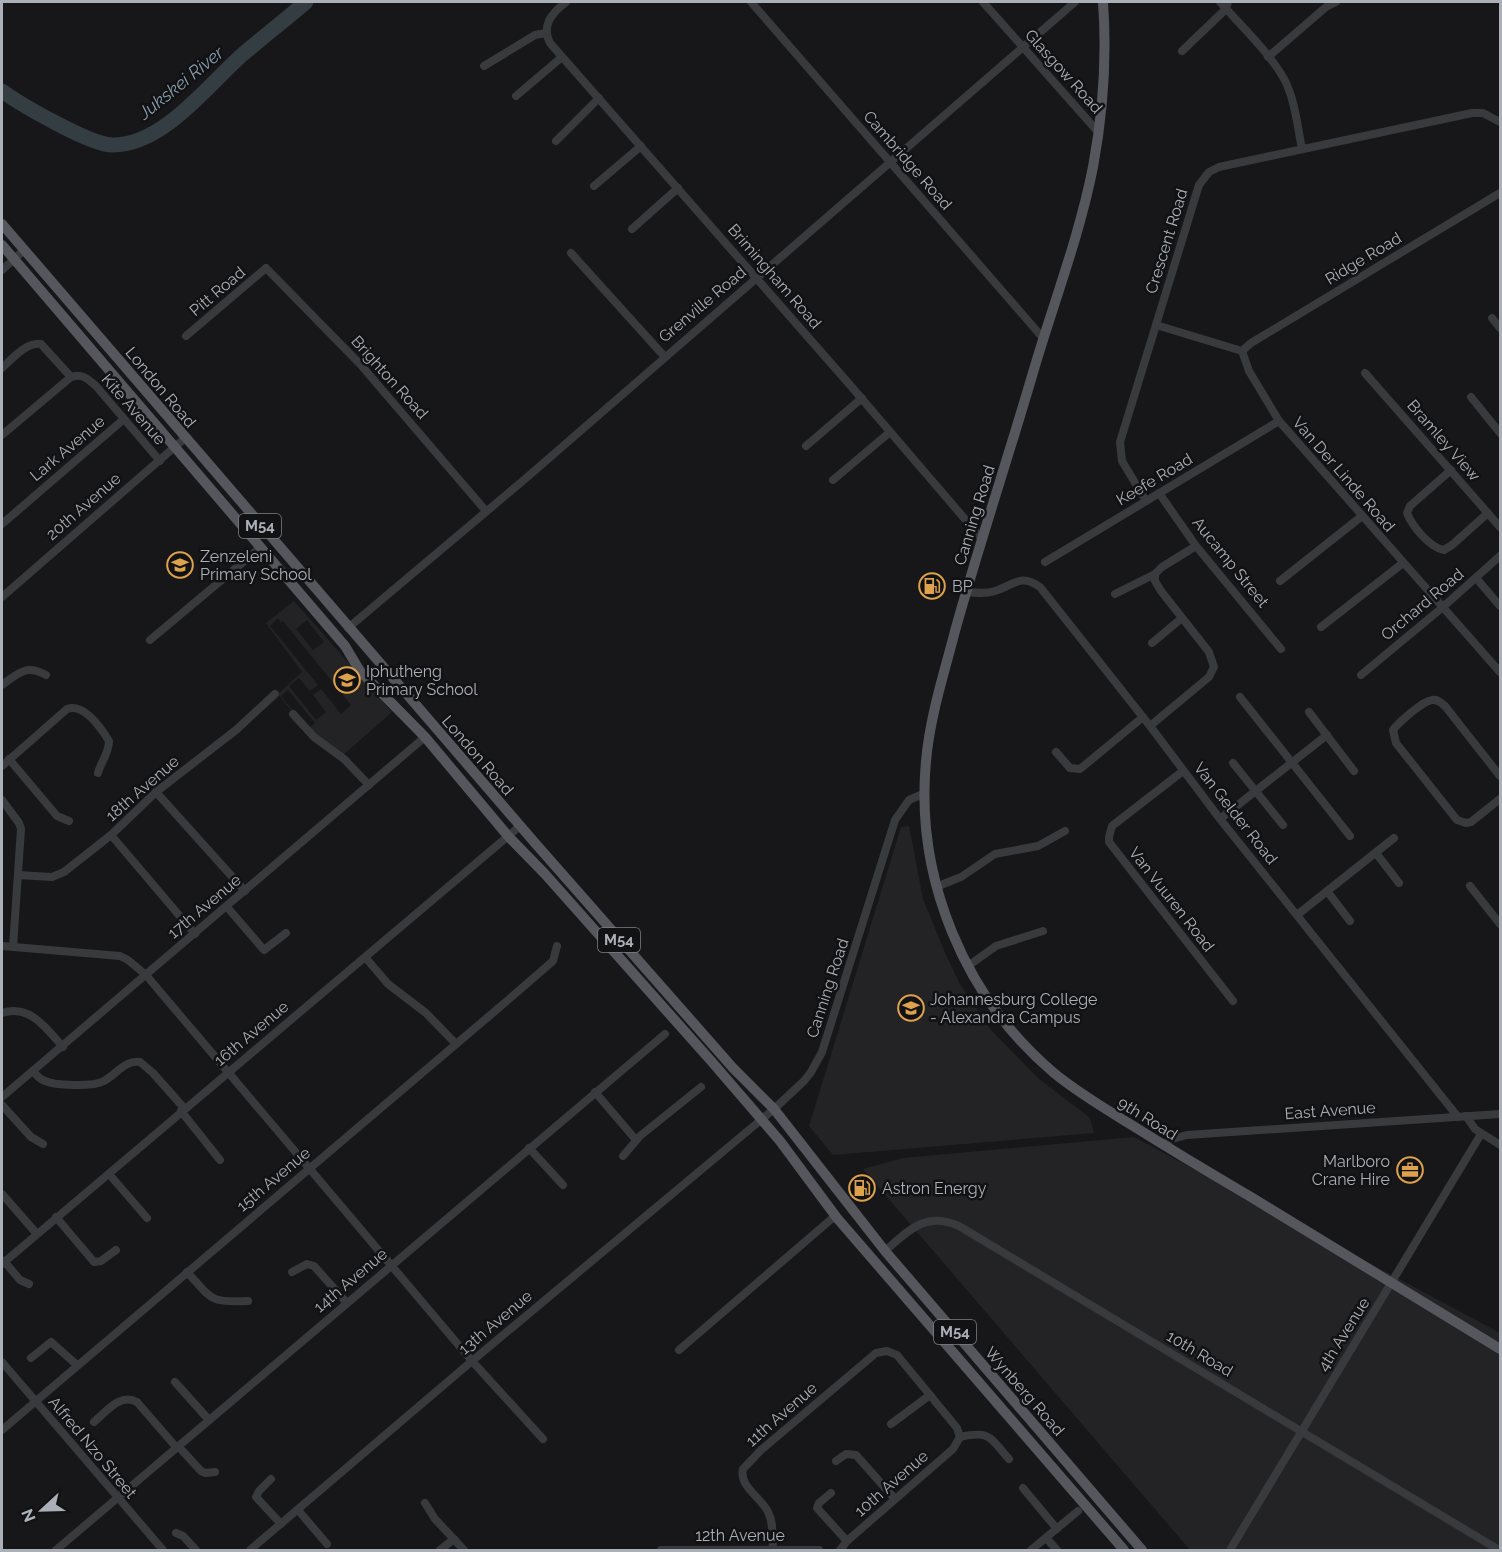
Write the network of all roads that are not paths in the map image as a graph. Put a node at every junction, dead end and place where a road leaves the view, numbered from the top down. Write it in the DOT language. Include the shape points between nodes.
graph roads {
  1 [pos="566,2"];
  2 [pos="751,2"];
  3 [pos="983,2"];
  4 [pos="1075,2"];
  5 [pos="1103,2"];
  6 [pos="1220,2"];
  7 [pos="1336,2"];
  8 [pos="1227,5"];
  9 [pos="546,33"];
  10 [pos="1022,47"];
  11 [pos="1182,51"];
  12 [pos="562,57"];
  13 [pos="1268,57"];
  14 [pos="484,66"];
  15 [pos="516,96"];
  16 [pos="599,98"];
  17 [pos="1500,122"];
  18 [pos="1099,133"];
  19 [pos="556,141"];
  20 [pos="641,146"];
  21 [pos="1302,149"];
  22 [pos="890,161"];
  23 [pos="594,186"];
  24 [pos="678,188"];
  25 [pos="1500,193"];
  26 [pos="2,224"];
  27 [pos="632,229"];
  28 [pos="2,245"];
  29 [pos="24,250"];
  30 [pos="571,253"];
  31 [pos="14,260"];
  32 [pos="266,268"];
  33 [pos="2,270"];
  34 [pos="757,278"];
  35 [pos="1492,318"];
  36 [pos="1156,325"];
  37 [pos="1500,328"];
  38 [pos="186,336"];
  39 [pos="1043,338"];
  40 [pos="1242,351"];
  41 [pos="664,356"];
  42 [pos="2,368"];
  43 [pos="1365,373"];
  44 [pos="71,376"];
  45 [pos="1471,397"];
  46 [pos="861,398"];
  47 [pos="124,419"];
  48 [pos="1279,422"];
  49 [pos="890,432"];
  50 [pos="1500,433"];
  51 [pos="2,435"];
  52 [pos="185,438"];
  53 [pos="806,446"];
  54 [pos="174,448"];
  55 [pos="160,461"];
  56 [pos="1451,470"];
  57 [pos="833,480"];
  58 [pos="1159,493"];
  59 [pos="1146,501"];
  60 [pos="486,511"];
  61 [pos="1488,513"];
  62 [pos="1362,516"];
  63 [pos="2,524"];
  64 [pos="1500,527"];
  65 [pos="982,539"];
  66 [pos="1196,546"];
  67 [pos="261,547"];
  68 [pos="1500,556"];
  69 [pos="1045,562"];
  70 [pos="1403,563"];
  71 [pos="1155,574"];
  72 [pos="1476,578"];
  73 [pos="1280,581"];
  74 [pos="966,592"];
  75 [pos="1115,594"];
  76 [pos="2,597"];
  77 [pos="1500,606"];
  78 [pos="1443,607"];
  79 [pos="1182,618"];
  80 [pos="1321,627"];
  81 [pos="348,628"];
  82 [pos="150,640"];
  83 [pos="1152,643"];
  84 [pos="1281,649"];
  85 [pos="1500,672"];
  86 [pos="46,675"];
  87 [pos="1361,675"];
  88 [pos="2,685"];
  89 [pos="274,694"];
  90 [pos="1240,697"];
  91 [pos="1309,712"];
  92 [pos="293,714"];
  93 [pos="1143,717"];
  94 [pos="1150,726"];
  95 [pos="1327,735"];
  96 [pos="425,737"];
  97 [pos="1056,752"];
  98 [pos="9,759"];
  99 [pos="1233,763"];
  100 [pos="1292,763"];
  101 [pos="2,766"];
  102 [pos="1183,771"];
  103 [pos="1354,771"];
  104 [pos="98,773"];
  105 [pos="1500,776"];
  106 [pos="369,785"];
  107 [pos="156,792"];
  108 [pos="1256,792"];
  109 [pos="925,793"];
  110 [pos="1500,799"];
  111 [pos="2,800"];
  112 [pos="1221,819"];
  113 [pos="69,820"];
  114 [pos="1283,825"];
  115 [pos="520,826"];
  116 [pos="1065,831"];
  117 [pos="111,835"];
  118 [pos="508,836"];
  119 [pos="1350,836"];
  120 [pos="1394,838"];
  121 [pos="1376,853"];
  122 [pos="18,875"];
  123 [pos="1399,883"];
  124 [pos="1470,886"];
  125 [pos="936,887"];
  126 [pos="245,891"];
  127 [pos="1327,891"];
  128 [pos="227,907"];
  129 [pos="1297,915"];
  130 [pos="1350,921"];
  131 [pos="1500,924"];
  132 [pos="1043,930"];
  133 [pos="285,933"];
  134 [pos="195,934"];
  135 [pos="2,946"];
  136 [pos="557,946"];
  137 [pos="13,947"];
  138 [pos="365,957"];
  139 [pos="968,966"];
  140 [pos="146,975"];
  141 [pos="1233,1000"];
  142 [pos="2,1014"];
  143 [pos="665,1034"];
  144 [pos="456,1044"];
  145 [pos="63,1047"];
  146 [pos="33,1071"];
  147 [pos="229,1072"];
  148 [pos="701,1087"];
  149 [pos="595,1092"];
  150 [pos="2,1097"];
  151 [pos="2,1105"];
  152 [pos="774,1109"];
  153 [pos="182,1110"];
  154 [pos="1500,1114"];
  155 [pos="1462,1117"];
  156 [pos="761,1119"];
  157 [pos="1481,1134"];
  158 [pos="636,1140"];
  159 [pos="43,1144"];
  160 [pos="1163,1145"];
  161 [pos="1500,1145"];
  162 [pos="529,1148"];
  163 [pos="623,1156"];
  164 [pos="220,1160"];
  165 [pos="309,1168"];
  166 [pos="109,1174"];
  167 [pos="563,1185"];
  168 [pos="2,1194"];
  169 [pos="835,1216"];
  170 [pos="56,1217"];
  171 [pos="147,1218"];
  172 [pos="37,1234"];
  173 [pos="116,1251"];
  174 [pos="885,1251"];
  175 [pos="3,1263"];
  176 [pos="391,1265"];
  177 [pos="187,1272"];
  178 [pos="292,1272"];
  179 [pos="29,1284"];
  180 [pos="1392,1284"];
  181 [pos="248,1301"];
  182 [pos="347,1303"];
  183 [pos="1500,1349"];
  184 [pos="679,1350"];
  185 [pos="31,1358"];
  186 [pos="472,1361"];
  187 [pos="2,1362"];
  188 [pos="77,1365"];
  189 [pos="175,1382"];
  190 [pos="930,1395"];
  191 [pos="36,1402"];
  192 [pos="209,1420"];
  193 [pos="94,1422"];
  194 [pos="891,1424"];
  195 [pos="2,1430"];
  196 [pos="1301,1431"];
  197 [pos="960,1437"];
  198 [pos="543,1439"];
  199 [pos="177,1447"];
  200 [pos="1009,1459"];
  201 [pos="836,1461"];
  202 [pos="215,1472"];
  203 [pos="271,1479"];
  204 [pos="1023,1488"];
  205 [pos="831,1493"];
  206 [pos="117,1498"];
  207 [pos="896,1499"];
  208 [pos="425,1503"];
  209 [pos="298,1510"];
  210 [pos="1078,1511"];
  211 [pos="281,1524"];
  212 [pos="1057,1529"];
  213 [pos="176,1533"];
  214 [pos="1046,1538"];
  215 [pos="454,1539"];
  216 [pos="847,1540"];
  217 [pos="327,1544"];
  218 [pos="773,1549"];
  219 [pos="670,1550"];
  220 [pos="729,1550"];
  221 [pos="56,1551"];
  222 [pos="163,1551"];
  223 [pos="196,1551"];
  224 [pos="250,1551"];
  225 [pos="440,1551"];
  226 [pos="464,1551"];
  227 [pos="662,1551"];
  228 [pos="819,1551"];
  229 [pos="840,1551"];
  230 [pos="1031,1551"];
  231 [pos="1057,1551"];
  232 [pos="1124,1551"];
  233 [pos="1142,1551"];
  234 [pos="1230,1551"];
  235 [pos="1499,1551"];
  1 -- 9 [label="street" via="551,16"];
  2 -- 22 [label="street, Cambridge Road"];
  3 -- 10 [label="street, Glasgow Road"];
  4 -- 10 [label="street, Grenville Road"];
  5 -- 18 [label="main road, Canning Road" via="1105,55"];
  6 -- 8 [label="street"];
  7 -- 13 [label="street"];
  8 -- 11 [label="street"];
  8 -- 13 [label="street"];
  9 -- 12 [label="street, Brimingham Road"];
  9 -- 14 [label="street" via="530,38"];
  10 -- 18 [label="street, Glasgow Road"];
  10 -- 22 [label="street, Grenville Road"];
  12 -- 15 [label="street"];
  12 -- 16 [label="street, Brimingham Road"];
  13 -- 21 [label="street" via="1289,88"];
  16 -- 19 [label="street"];
  16 -- 20 [label="street, Brimingham Road"];
  17 -- 21 [label="street, Crescent Road" via="1483,113 1472,113"];
  18 -- 39 [label="main road, Canning Road" via="1087,192"];
  20 -- 23 [label="street"];
  20 -- 24 [label="street, Brimingham Road"];
  21 -- 36 [label="street, Crescent Road" via="1219,167 1204,176"];
  22 -- 34 [label="street, Grenville Road"];
  22 -- 39 [label="street, Cambridge Road"];
  24 -- 27 [label="street"];
  24 -- 34 [label="street, Brimingham Road"];
  25 -- 40 [label="street, Ridge Road"];
  26 -- 29 [label="main road, London Road / M54"];
  28 -- 31 [label="main road, London Road / M54"];
  29 -- 31 [label="street"];
  29 -- 52 [label="main road, London Road / M54"];
  30 -- 41 [label="street"];
  31 -- 33 [label="street"];
  31 -- 54 [label="main road, London Road / M54"];
  32 -- 38 [label="street, Pitt Road"];
  32 -- 60 [label="street, Brighton Road" via="360,364"];
  34 -- 41 [label="street, Grenville Road"];
  34 -- 46 [label="street, Brimingham Road"];
  35 -- 37 [label="street"];
  36 -- 40 [label="street"];
  36 -- 59 [label="street, Crescent Road" via="1119,449 1126,470"];
  39 -- 65 [label="main road, Canning Road"];
  40 -- 48 [label="street, Van Der Linde Road" via="1249,371"];
  41 -- 60 [label="street, Grenville Road"];
  42 -- 44 [label="street, Kite Avenue" via="26,347 38,343"];
  43 -- 56 [label="street, Bramley View"];
  44 -- 47 [label="street, Kite Avenue" via="89,380"];
  44 -- 51 [label="street"];
  45 -- 50 [label="street"];
  46 -- 49 [label="street, Brimingham Road"];
  46 -- 53 [label="street"];
  47 -- 55 [label="street, Kite Avenue"];
  47 -- 63 [label="street, Lark Avenue"];
  48 -- 58 [label="street, Keefe Road"];
  48 -- 62 [label="street, Van Der Linde Road"];
  49 -- 57 [label="street"];
  49 -- 65 [label="street, Brimingham Road"];
  52 -- 54 [label="street, 20th Avenue"];
  52 -- 81 [label="main road, London Road / M54"];
  54 -- 55 [label="street, 20th Avenue"];
  54 -- 67 [label="main road, London Road / M54"];
  55 -- 76 [label="street, 20th Avenue"];
  56 -- 61 [label="street, Bramley View"];
  56 -- 61 [label="street" via="1408,509 1408,517 1435,548 1444,550"];
  58 -- 59 [label="street, Keefe Road"];
  58 -- 66 [label="street, Aucamp Street"];
  59 -- 69 [label="street, Keefe Road"];
  60 -- 81 [label="street, Grenville Road"];
  61 -- 64 [label="street, Bramley View"];
  62 -- 70 [label="street, Van Der Linde Road"];
  62 -- 73 [label="street"];
  65 -- 74 [label="main road, Canning Road"];
  66 -- 71 [label="street"];
  66 -- 84 [label="street, Aucamp Street"];
  67 -- 82 [label="street"];
  67 -- 96 [label="main road, London Road / M54" via="345,646 360,671"];
  68 -- 72 [label="street, Orchard Road"];
  70 -- 78 [label="street, Van Der Linde Road"];
  70 -- 80 [label="street"];
  71 -- 75 [label="street"];
  71 -- 79 [label="street" via="1158,587"];
  72 -- 77 [label="street"];
  72 -- 78 [label="street, Orchard Road"];
  74 -- 93 [label="street, Van Gelder Road" via="992,592 1022,580 1036,585"];
  74 -- 109 [label="main road, Canning Road" via="932,718"];
  78 -- 85 [label="street, Van Der Linde Road"];
  78 -- 87 [label="street, Orchard Road"];
  79 -- 83 [label="street"];
  79 -- 94 [label="street" via="1209,652 1214,667 1209,677"];
  81 -- 115 [label="main road, London Road / M54"];
  86 -- 88 [label="street" via="26,669"];
  89 -- 107 [label="street, 18th Avenue" via="236,730"];
  90 -- 100 [label="street"];
  91 -- 95 [label="street"];
  92 -- 106 [label="street"];
  93 -- 94 [label="street, Van Gelder Road"];
  93 -- 97 [label="street" via="1080,769 1070,768"];
  94 -- 102 [label="street, Van Gelder Road"];
  95 -- 100 [label="street"];
  95 -- 103 [label="street"];
  96 -- 106 [label="street, 17th Avenue"];
  96 -- 118 [label="main road, London Road / M54"];
  98 -- 101 [label="street"];
  98 -- 104 [label="street" via="65,710 76,707 109,741"];
  98 -- 113 [label="street" via="57,816"];
  99 -- 108 [label="street"];
  100 -- 108 [label="street"];
  100 -- 119 [label="street"];
  102 -- 112 [label="street, Van Gelder Road"];
  102 -- 141 [label="street, Van Vuuren Road" via="1112,826 1109,842"];
  105 -- 110 [label="street" via="1437,700 1422,705 1393,730 1396,742 1457,820 1471,822"];
  106 -- 126 [label="street, 17th Avenue"];
  107 -- 117 [label="street, 18th Avenue"];
  107 -- 126 [label="street"];
  108 -- 112 [label="street"];
  108 -- 114 [label="street"];
  109 -- 125 [label="main road, 9th Road"];
  109 -- 152 [label="street, Canning Road" via="909,800 895,820 822,1052 804,1081"];
  111 -- 122 [label="street" via="21,829"];
  112 -- 129 [label="street, Van Gelder Road"];
  115 -- 118 [label="street, 16th Avenue"];
  115 -- 152 [label="main road, London Road / M54" via="732,1068"];
  116 -- 125 [label="street" via="1038,846 995,854 961,877"];
  117 -- 122 [label="street, 18th Avenue" via="56,876"];
  117 -- 134 [label="street"];
  118 -- 138 [label="street, 16th Avenue"];
  118 -- 156 [label="main road, London Road / M54"];
  120 -- 121 [label="street"];
  121 -- 123 [label="street"];
  121 -- 127 [label="street"];
  122 -- 137 [label="street"];
  124 -- 131 [label="street"];
  125 -- 139 [label="main road, 9th Road"];
  126 -- 128 [label="street, 17th Avenue"];
  127 -- 129 [label="street"];
  127 -- 130 [label="street"];
  128 -- 133 [label="street" via="264,950"];
  128 -- 134 [label="street, 17th Avenue"];
  129 -- 155 [label="street, Van Gelder Road"];
  132 -- 139 [label="street" via="996,946"];
  134 -- 140 [label="street, 17th Avenue"];
  135 -- 137 [label="street"];
  136 -- 144 [label="street, 15th Avenue" via="553,961"];
  137 -- 140 [label="street" via="123,957"];
  138 -- 144 [label="street" via="388,984 426,1013"];
  138 -- 147 [label="street, 16th Avenue"];
  139 -- 160 [label="main road, 9th Road" via="1005,1024 1040,1061 1083,1095"];
  140 -- 145 [label="street, 17th Avenue"];
  140 -- 147 [label="street"];
  142 -- 145 [label="street" via="19,1012 34,1017"];
  143 -- 149 [label="street, 14th Avenue"];
  144 -- 165 [label="street, 15th Avenue"];
  145 -- 146 [label="street, 17th Avenue"];
  146 -- 150 [label="street, 17th Avenue"];
  146 -- 153 [label="street" via="47,1082 92,1084 104,1081 128,1062 140,1062"];
  147 -- 153 [label="street, 16th Avenue"];
  147 -- 165 [label="street"];
  148 -- 158 [label="street"];
  149 -- 158 [label="street"];
  149 -- 162 [label="street, 14th Avenue"];
  151 -- 159 [label="street" via="26,1133"];
  152 -- 156 [label="street, Canning Road"];
  152 -- 174 [label="main road, Wynberg Road / M54"];
  153 -- 164 [label="street"];
  153 -- 166 [label="street, 16th Avenue"];
  154 -- 155 [label="street, East Avenue"];
  155 -- 157 [label="street, Van Gelder Road"];
  155 -- 160 [label="street, East Avenue" via="1187,1135"];
  156 -- 169 [label="main road, Wynberg Road / M54"];
  156 -- 186 [label="street, 13th Avenue"];
  157 -- 161 [label="street"];
  157 -- 180 [label="street, 4th Avenue"];
  158 -- 163 [label="street"];
  160 -- 180 [label="main road, 9th Road"];
  162 -- 167 [label="street"];
  162 -- 176 [label="street, 14th Avenue"];
  165 -- 176 [label="street"];
  165 -- 177 [label="street, 15th Avenue"];
  166 -- 170 [label="street, 16th Avenue"];
  166 -- 171 [label="street"];
  168 -- 172 [label="street"];
  169 -- 184 [label="street"];
  169 -- 232 [label="main road, Wynberg Road / M54"];
  170 -- 172 [label="street, 16th Avenue"];
  170 -- 173 [label="street" via="94,1262"];
  172 -- 175 [label="street, 16th Avenue"];
  174 -- 196 [label="street, 10th Road" via="922,1223 952,1222"];
  174 -- 233 [label="main road, Wynberg Road / M54"];
  175 -- 179 [label="street"];
  176 -- 182 [label="street, 14th Avenue"];
  176 -- 186 [label="street"];
  177 -- 181 [label="street" via="216,1300"];
  177 -- 188 [label="street, 15th Avenue"];
  178 -- 182 [label="street" via="307,1264 314,1266"];
  180 -- 183 [label="main road, 9th Road"];
  180 -- 196 [label="street, 4th Avenue"];
  182 -- 192 [label="street, 14th Avenue"];
  185 -- 188 [label="street" via="51,1342"];
  186 -- 198 [label="street"];
  186 -- 209 [label="street, 13th Avenue"];
  187 -- 191 [label="street, Alfred Nzo Street"];
  188 -- 191 [label="street, 15th Avenue"];
  189 -- 192 [label="street"];
  190 -- 194 [label="street"];
  190 -- 197 [label="street"];
  190 -- 218 [label="street, 11th Avenue" via="897,1355 882,1351 761,1450 743,1468 742,1477 769,1514"];
  191 -- 195 [label="street, 15th Avenue"];
  191 -- 206 [label="street, Alfred Nzo Street"];
  192 -- 199 [label="street, 14th Avenue"];
  193 -- 199 [label="street" via="121,1400 131,1400"];
  196 -- 234 [label="street, 4th Avenue"];
  196 -- 235 [label="street, 10th Road"];
  197 -- 200 [label="street" via="986,1435"];
  197 -- 207 [label="street, 10th Avenue" via="953,1449"];
  199 -- 202 [label="street" via="203,1472"];
  199 -- 206 [label="street, 14th Avenue"];
  201 -- 207 [label="street" via="854,1454"];
  203 -- 211 [label="street" via="256,1497"];
  204 -- 212 [label="street"];
  205 -- 216 [label="street" via="817,1508"];
  206 -- 221 [label="street, 14th Avenue"];
  206 -- 222 [label="street, Alfred Nzo Street"];
  207 -- 216 [label="street, 10th Avenue"];
  208 -- 215 [label="street"];
  209 -- 211 [label="street, 13th Avenue"];
  209 -- 217 [label="street"];
  210 -- 212 [label="street"];
  211 -- 224 [label="street, 13th Avenue"];
  212 -- 214 [label="street"];
  213 -- 223 [label="street"];
  214 -- 230 [label="street"];
  214 -- 231 [label="street"];
  215 -- 225 [label="street"];
  215 -- 226 [label="street"];
  216 -- 229 [label="street, 10th Avenue"];
  218 -- 220 [label="street, 12th Avenue"];
  218 -- 228 [label="street, 12th Avenue"];
  219 -- 220 [label="street, 12th Avenue"];
  219 -- 227 [label="street, 12th Avenue"];
}
